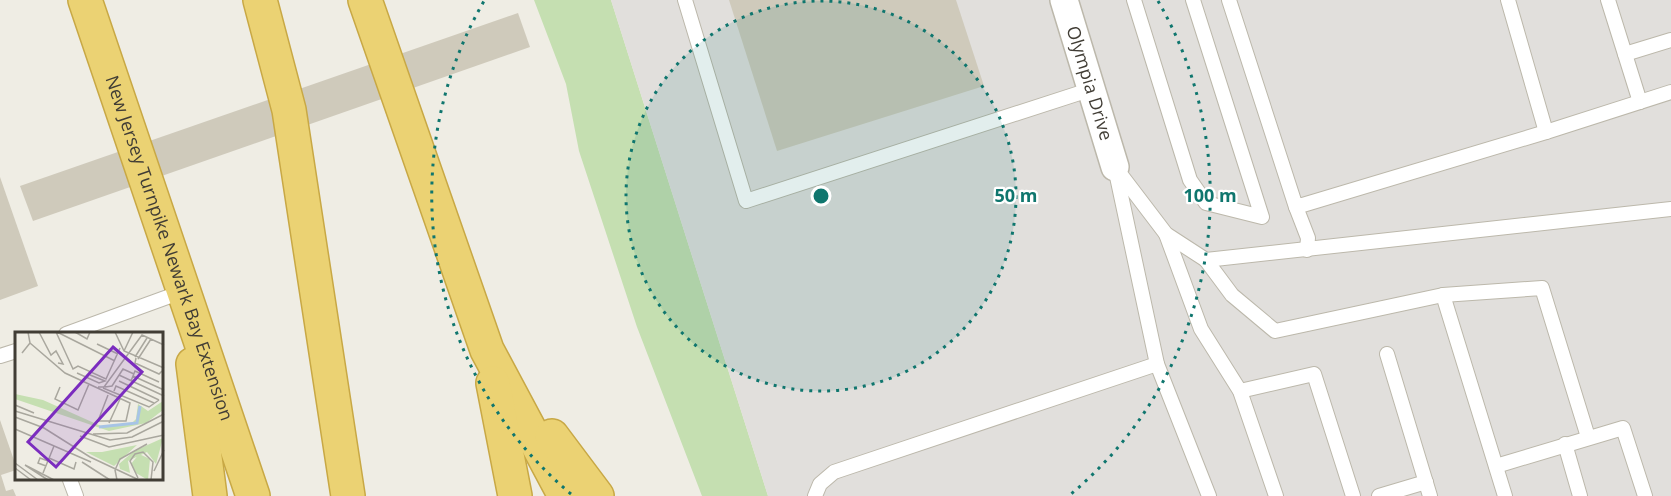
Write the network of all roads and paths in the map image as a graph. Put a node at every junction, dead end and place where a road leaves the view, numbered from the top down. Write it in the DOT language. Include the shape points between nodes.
graph roads {
  1 [pos="85,0"];
  2 [pos="260,0"];
  3 [pos="365,0"];
  4 [pos="685,0"];
  5 [pos="1064,0"];
  6 [pos="1134,0"];
  7 [pos="1193,0"];
  8 [pos="1229,0"];
  9 [pos="1508,0"];
  10 [pos="1608,0"];
  11 [pos="1671,40"];
  12 [pos="1625,54"];
  13 [pos="1092,89"];
  14 [pos="1671,92"];
  15 [pos="1640,102"];
  16 [pos="1546,132"];
  17 [pos="1115,167"];
  18 [pos="1296,207"];
  19 [pos="1671,209"];
  20 [pos="1166,234"];
  21 [pos="1307,250"];
  22 [pos="1206,261"];
  23 [pos="184,291"];
  24 [pos="1443,296"];
  25 [pos="71,332"];
  26 [pos="488,350"];
  27 [pos="15,351"];
  28 [pos="1387,354"];
  29 [pos="0,356"];
  30 [pos="1157,364"];
  31 [pos="1240,391"];
  32 [pos="1588,437"];
  33 [pos="1565,444"];
  34 [pos="1496,466"];
  35 [pos="70,481"];
  36 [pos="1426,482"];
  37 [pos="76,496"];
  38 [pos="210,496"];
  39 [pos="228,496"];
  40 [pos="253,496"];
  41 [pos="348,496"];
  42 [pos="515,496"];
  43 [pos="565,496"];
  44 [pos="597,496"];
  45 [pos="815,496"];
  46 [pos="1209,496"];
  47 [pos="1276,496"];
  48 [pos="1353,496"];
  49 [pos="1379,496"];
  50 [pos="1430,496"];
  51 [pos="1504,496"];
  52 [pos="1580,496"];
  53 [pos="1646,496"];
  1 -- 23 [label="highway, New Jersey Turnpike Newark Bay Extension"];
  2 -- 41 [label="highway" via="289,110"];
  3 -- 26 [label="highway"];
  4 -- 13 [label="lane" via="746,201"];
  5 -- 13 [label="street, Olympia Drive"];
  6 -- 7 [label="lane" via="1190,180 1206,203 1262,217"];
  8 -- 18 [label="lane"];
  9 -- 16 [label="lane"];
  10 -- 12 [label="lane"];
  11 -- 12 [label="lane"];
  12 -- 15 [label="lane"];
  13 -- 17 [label="street, Olympia Drive"];
  14 -- 15 [label="lane"];
  15 -- 16 [label="lane"];
  16 -- 18 [label="lane"];
  17 -- 20 [label="lane"];
  17 -- 30 [label="lane"];
  18 -- 21 [label="lane" via="1308,238"];
  19 -- 21 [label="lane"];
  20 -- 22 [label="lane"];
  20 -- 31 [label="lane" via="1201,329"];
  21 -- 22 [label="lane"];
  22 -- 24 [label="lane" via="1232,295 1275,331"];
  23 -- 25 [label="lane"];
  23 -- 38 [label="highway"];
  23 -- 39 [label="highway"];
  23 -- 40 [label="highway, New Jersey Turnpike Newark Bay Extension"];
  24 -- 32 [label="lane" via="1542,288"];
  24 -- 34 [label="lane"];
  26 -- 42 [label="highway"];
  26 -- 43 [label="highway"];
  26 -- 44 [label="highway"];
  27 -- 29 [label="lane"];
  28 -- 36 [label="lane"];
  30 -- 45 [label="lane" via="834,472 820,484"];
  30 -- 46 [label="lane"];
  31 -- 47 [label="lane"];
  31 -- 48 [label="lane" via="1314,374"];
  32 -- 33 [label="lane"];
  32 -- 53 [label="lane" via="1623,428"];
  33 -- 34 [label="lane"];
  33 -- 52 [label="lane"];
  34 -- 51 [label="lane"];
  35 -- 37 [label="lane"];
  36 -- 49 [label="lane"];
  36 -- 50 [label="lane"];
}
